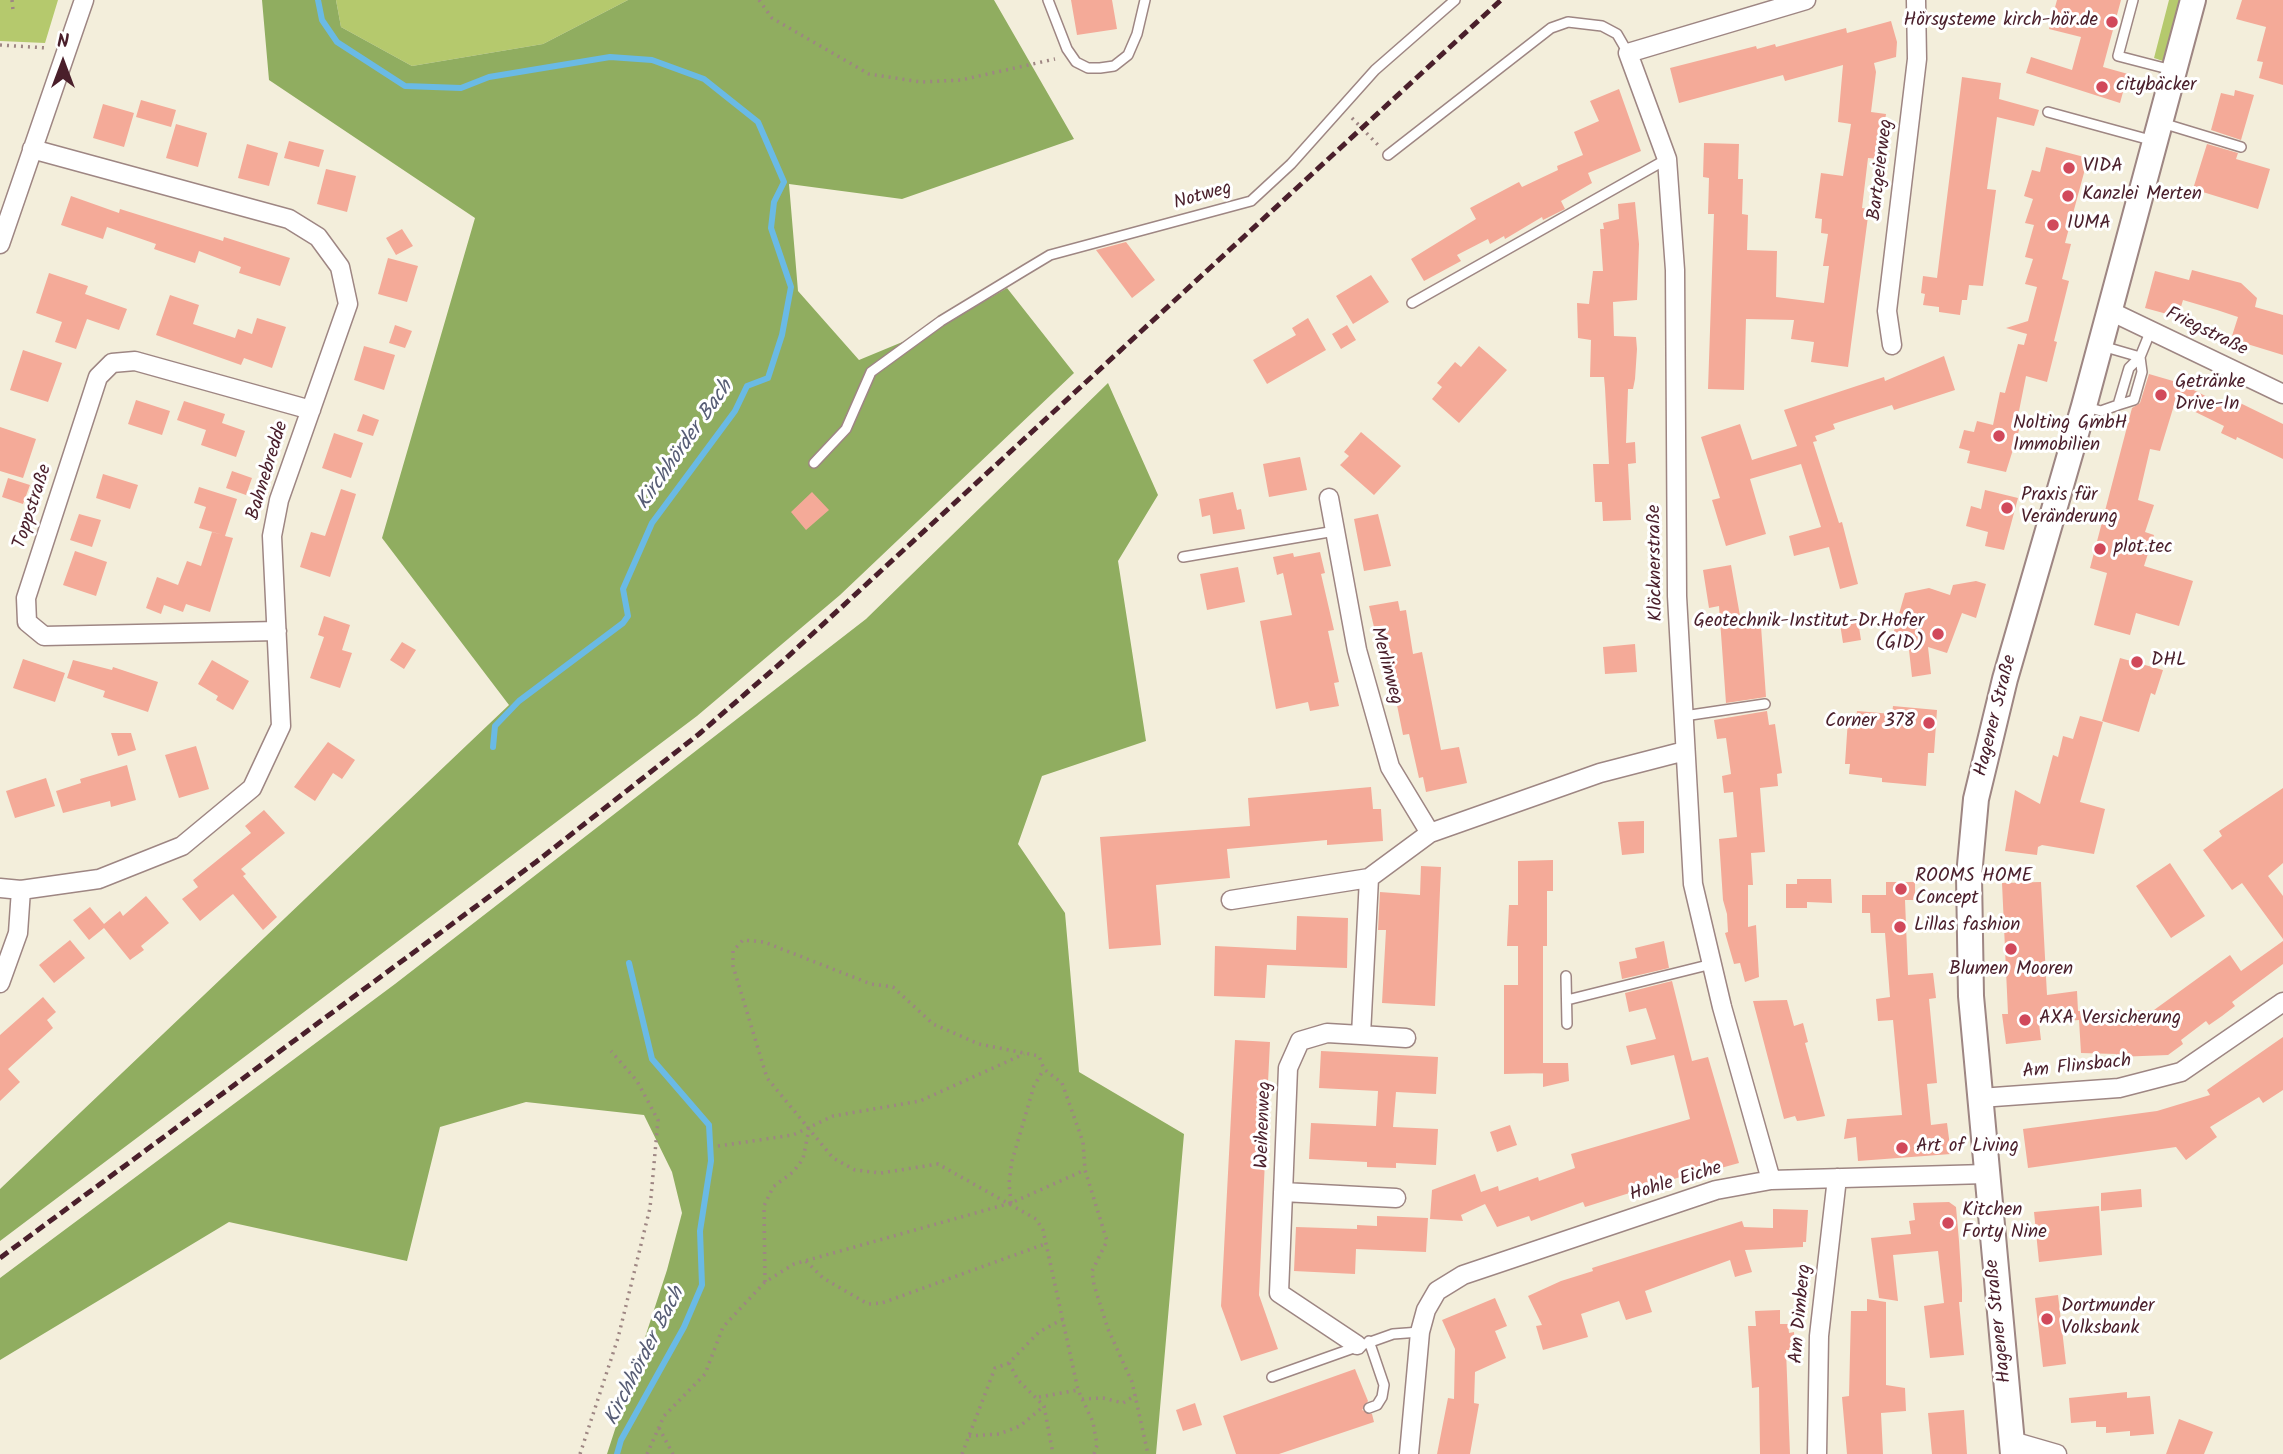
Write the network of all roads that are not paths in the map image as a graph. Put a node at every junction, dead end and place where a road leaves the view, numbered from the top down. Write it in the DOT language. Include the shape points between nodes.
graph roads {
  1 [pos="84,0"];
  2 [pos="1048,0"];
  3 [pos="1145,0"];
  4 [pos="1455,0"];
  5 [pos="1805,0"];
  6 [pos="1916,0"];
  7 [pos="2133,0"];
  8 [pos="2193,0"];
  9 [pos="1628,53"];
  10 [pos="2174,70"];
  11 [pos="2048,111"];
  12 [pos="2157,132"];
  13 [pos="2241,147"];
  14 [pos="32,149"];
  15 [pos="1388,155"];
  16 [pos="1667,159"];
  17 [pos="0,244"];
  18 [pos="1412,303"];
  19 [pos="2110,311"];
  20 [pos="2151,330"];
  21 [pos="1892,345"];
  22 [pos="2100,345"];
  23 [pos="2140,357"];
  24 [pos="2283,394"];
  25 [pos="2084,406"];
  26 [pos="311,410"];
  27 [pos="814,463"];
  28 [pos="1329,498"];
  29 [pos="1335,531"];
  30 [pos="1183,557"];
  31 [pos="277,631"];
  32 [pos="1765,704"];
  33 [pos="1684,716"];
  34 [pos="1685,751"];
  35 [pos="1430,832"];
  36 [pos="1369,878"];
  37 [pos="0,888"];
  38 [pos="21,890"];
  39 [pos="1231,900"];
  40 [pos="1712,964"];
  41 [pos="1566,976"];
  42 [pos="0,983"];
  43 [pos="1567,1000"];
  44 [pos="2283,1002"];
  45 [pos="1567,1024"];
  46 [pos="1361,1035"];
  47 [pos="1406,1038"];
  48 [pos="1980,1098"];
  49 [pos="1986,1174"];
  50 [pos="1837,1178"];
  51 [pos="1771,1180"];
  52 [pos="1283,1192"];
  53 [pos="1396,1198"];
  54 [pos="1420,1332"];
  55 [pos="1363,1343"];
  56 [pos="1272,1377"];
  57 [pos="1369,1408"];
  58 [pos="2012,1448"];
  59 [pos="1409,1454"];
  60 [pos="1817,1454"];
  61 [pos="2057,1454"];
  1 -- 14 [label="street"];
  2 -- 3 [label="lane" via="1073,57 1088,68 1114,66 1128,55"];
  4 -- 27 [label="lane, Notweg" via="1375,70 1343,109 1251,201 1050,255 941,321 871,372 846,429"];
  5 -- 9 [label="street"];
  6 -- 21 [label="street, Bartgeierweg" via="1917,59 1887,311"];
  7 -- 10 [label="lane" via="2118,56"];
  8 -- 10 [label="main road, Hagener Straße"];
  9 -- 15 [label="lane, Klöcknerstraße" via="1618,34 1602,26 1568,22 1551,28"];
  9 -- 16 [label="street, Klöcknerstraße"];
  10 -- 12 [label="main road, Hagener Straße"];
  11 -- 12 [label="lane"];
  12 -- 13 [label="lane"];
  12 -- 19 [label="main road, Hagener Straße"];
  14 -- 17 [label="street"];
  14 -- 26 [label="street, Bahnebredde" via="289,219 318,237 340,267 348,304"];
  16 -- 18 [label="lane"];
  16 -- 33 [label="street, Klöcknerstraße" via="1675,270 1677,596"];
  19 -- 20 [label="street, Friegstraße"];
  19 -- 22 [label="main road, Hagener Straße"];
  20 -- 23 [label="lane"];
  20 -- 24 [label="street, Friegstraße"];
  22 -- 23 [label="lane"];
  22 -- 25 [label="main road, Hagener Straße"];
  23 -- 25 [label="lane" via="2129,368 2118,405 2101,411"];
  25 -- 48 [label="main road, Hagener Straße" via="2005,679 1976,799 1968,934"];
  26 -- 31 [label="street, Bahnebredde" via="279,500 272,536"];
  26 -- 31 [label="street, Toppstraße" via="135,360 112,363 98,377 26,598 27,622 44,636"];
  28 -- 29 [label="street, Merlinweg"];
  29 -- 30 [label="lane"];
  29 -- 35 [label="street, Merlinweg" via="1357,650 1391,767"];
  31 -- 38 [label="street, Bahnebredde" via="281,726 252,788 182,846 99,879"];
  32 -- 33 [label="lane"];
  33 -- 34 [label="street, Klöcknerstraße"];
  34 -- 35 [label="street" via="1600,773"];
  34 -- 40 [label="street, Klöcknerstraße" via="1693,884"];
  35 -- 36 [label="street"];
  36 -- 39 [label="street"];
  36 -- 46 [label="street"];
  37 -- 38 [label="street, Bahnebredde"];
  38 -- 42 [label="street" via="18,933"];
  40 -- 43 [label="lane"];
  40 -- 51 [label="street, Klöcknerstraße"];
  41 -- 43 [label="lane"];
  43 -- 45 [label="lane"];
  44 -- 48 [label="street, Am Flinsbach" via="2181,1072 2119,1088"];
  46 -- 47 [label="street, Weihenweg"];
  46 -- 52 [label="street, Weihenweg" via="1327,1033 1300,1041 1288,1068"];
  48 -- 49 [label="main road, Hagener Straße"];
  49 -- 50 [label="street, Hohle Eiche"];
  49 -- 58 [label="main road, Hagener Straße"];
  50 -- 51 [label="street, Hohle Eiche"];
  50 -- 60 [label="street, Am Dimberg" via="1819,1336"];
  51 -- 54 [label="street, Hohle Eiche" via="1716,1190 1463,1275 1437,1291"];
  52 -- 53 [label="street, Weihenweg"];
  52 -- 55 [label="street, Weihenweg" via="1279,1293"];
  54 -- 55 [label="lane"];
  54 -- 59 [label="street, Hohle Eiche"];
  55 -- 56 [label="lane"];
  55 -- 57 [label="lane" via="1384,1385 1377,1405"];
  58 -- 61 [label="street"];
}
